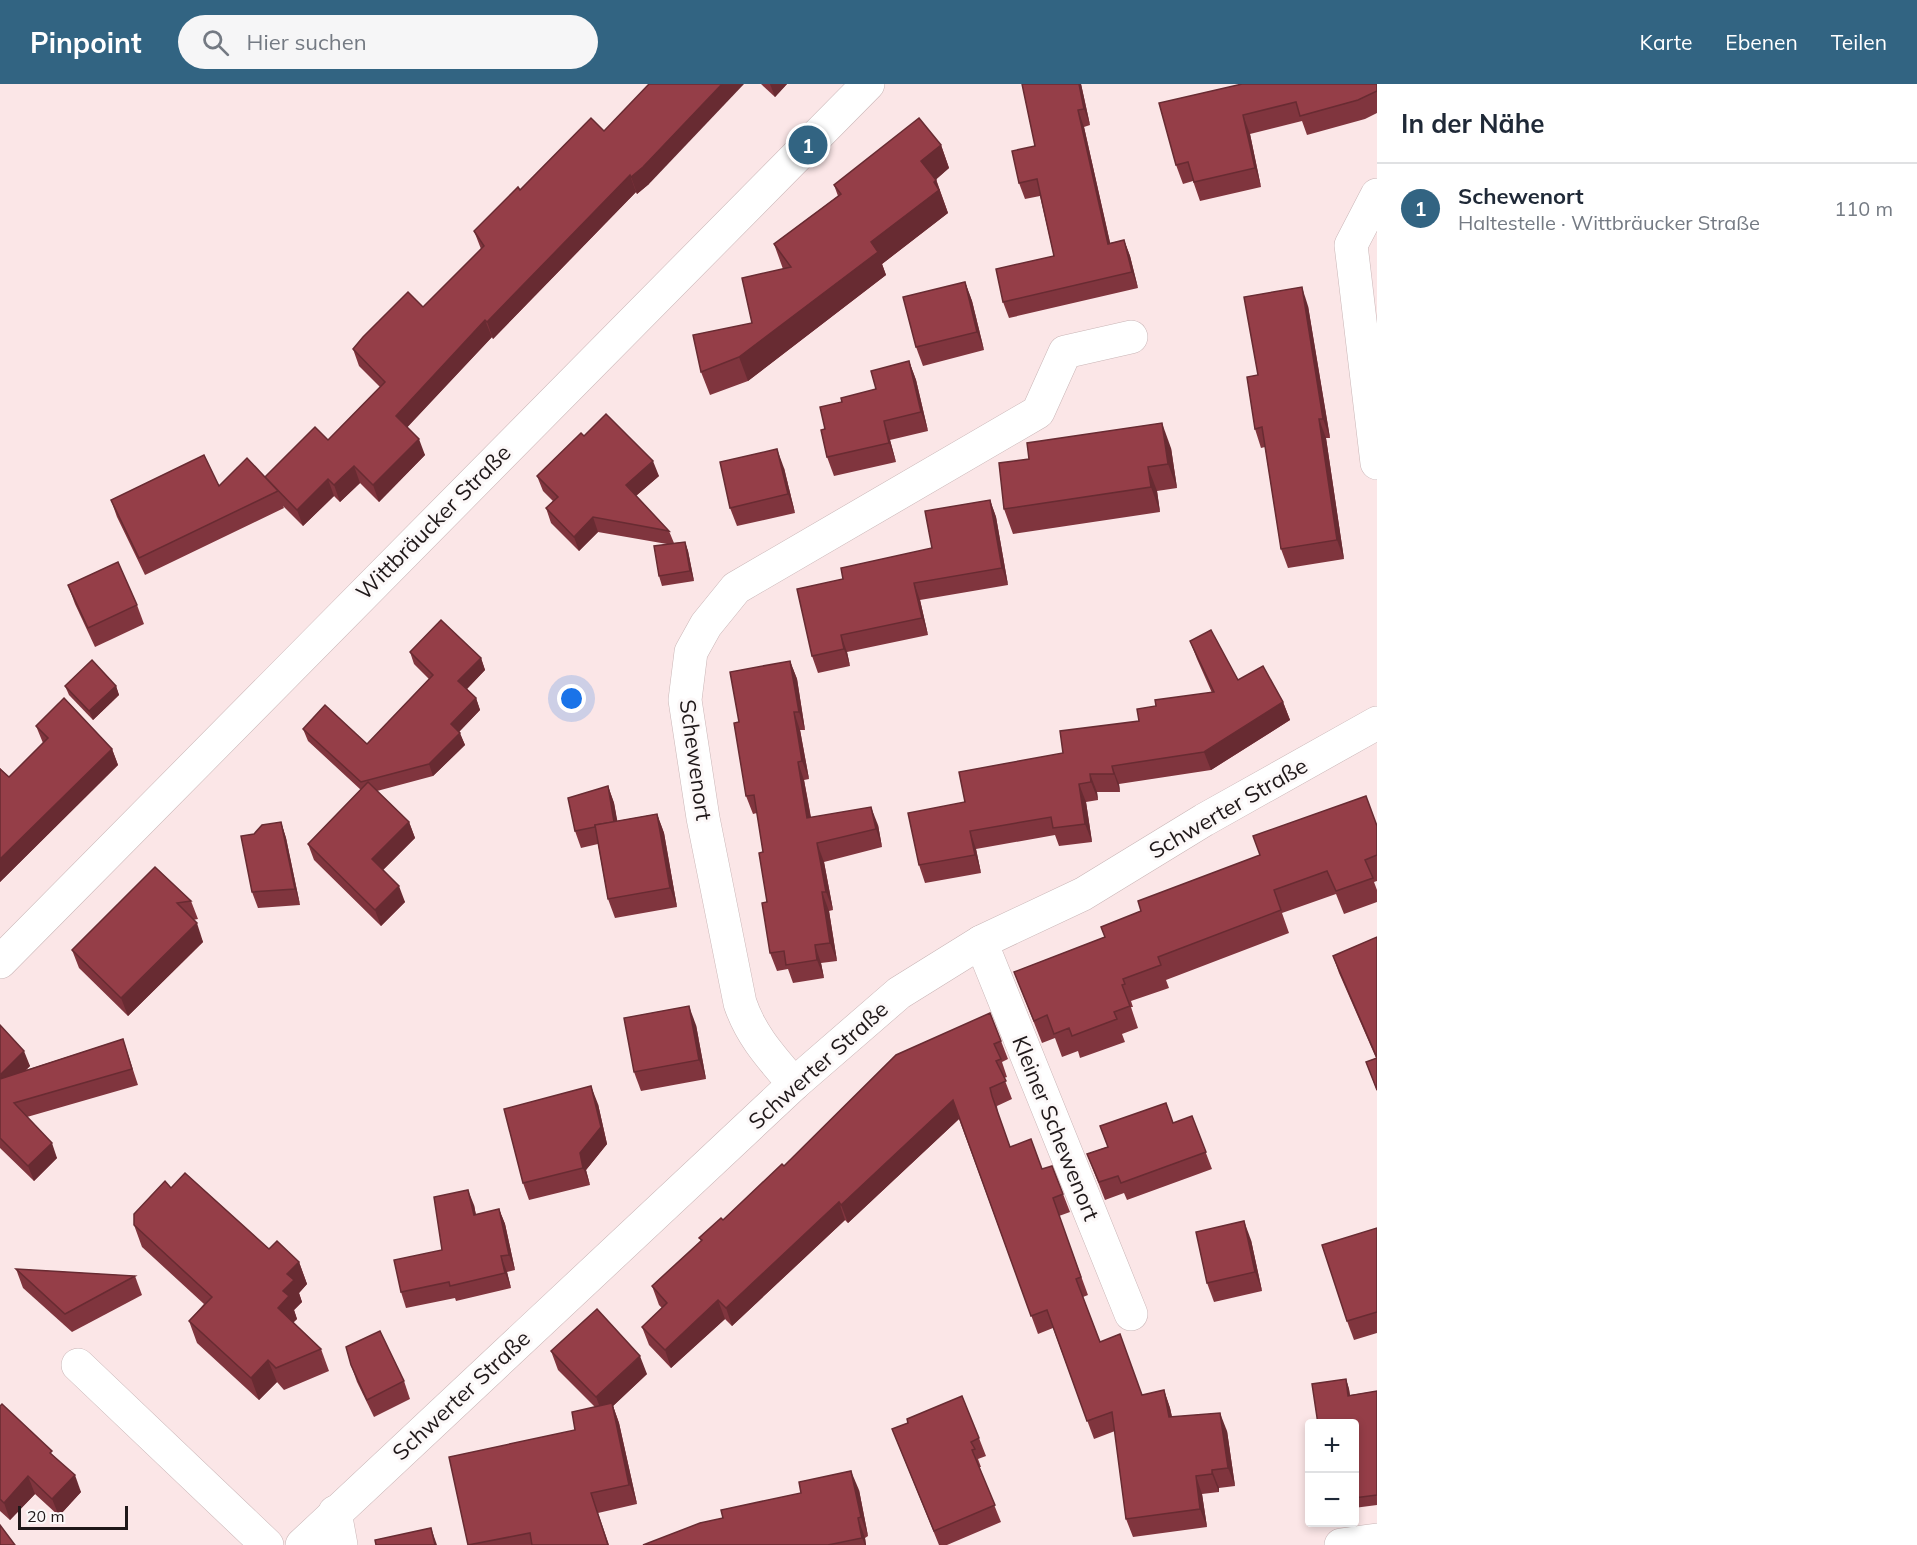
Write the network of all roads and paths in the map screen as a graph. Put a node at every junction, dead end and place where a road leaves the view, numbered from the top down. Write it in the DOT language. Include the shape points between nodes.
graph roads {
  1 [pos="868,84"];
  2 [pos="1377,195"];
  3 [pos="1131,336"];
  4 [pos="1377,463"];
  5 [pos="1377,723"];
  6 [pos="981,942"];
  7 [pos="0,962"];
  8 [pos="794,1084"];
  9 [pos="1131,1314"];
  10 [pos="78,1365"];
  11 [pos="335,1512"];
  12 [pos="1377,1540"];
  13 [pos="267,1545"];
  14 [pos="302,1545"];
  15 [pos="341,1545"];
  16 [pos="1341,1545"];
  1 -- 7 [label="street, Wittbräucker Straße"];
  2 -- 4 [label="street" via="1351,245"];
  3 -- 8 [label="street, Schewenort" via="1065,352 1038,412 736,588 691,651 685,700 703,818 740,1003 753,1035"];
  5 -- 6 [label="street, Schwerter Straße" via="1204,820 1083,894"];
  6 -- 8 [label="street, Schwerter Straße" via="899,993"];
  6 -- 9 [label="street, Kleiner Schewenort"];
  8 -- 11 [label="street, Schwerter Straße"];
  10 -- 13 [label="street"];
  11 -- 14 [label="street, Schwerter Straße"];
  11 -- 15 [label="street"];
  12 -- 16 [label="street"];
}
